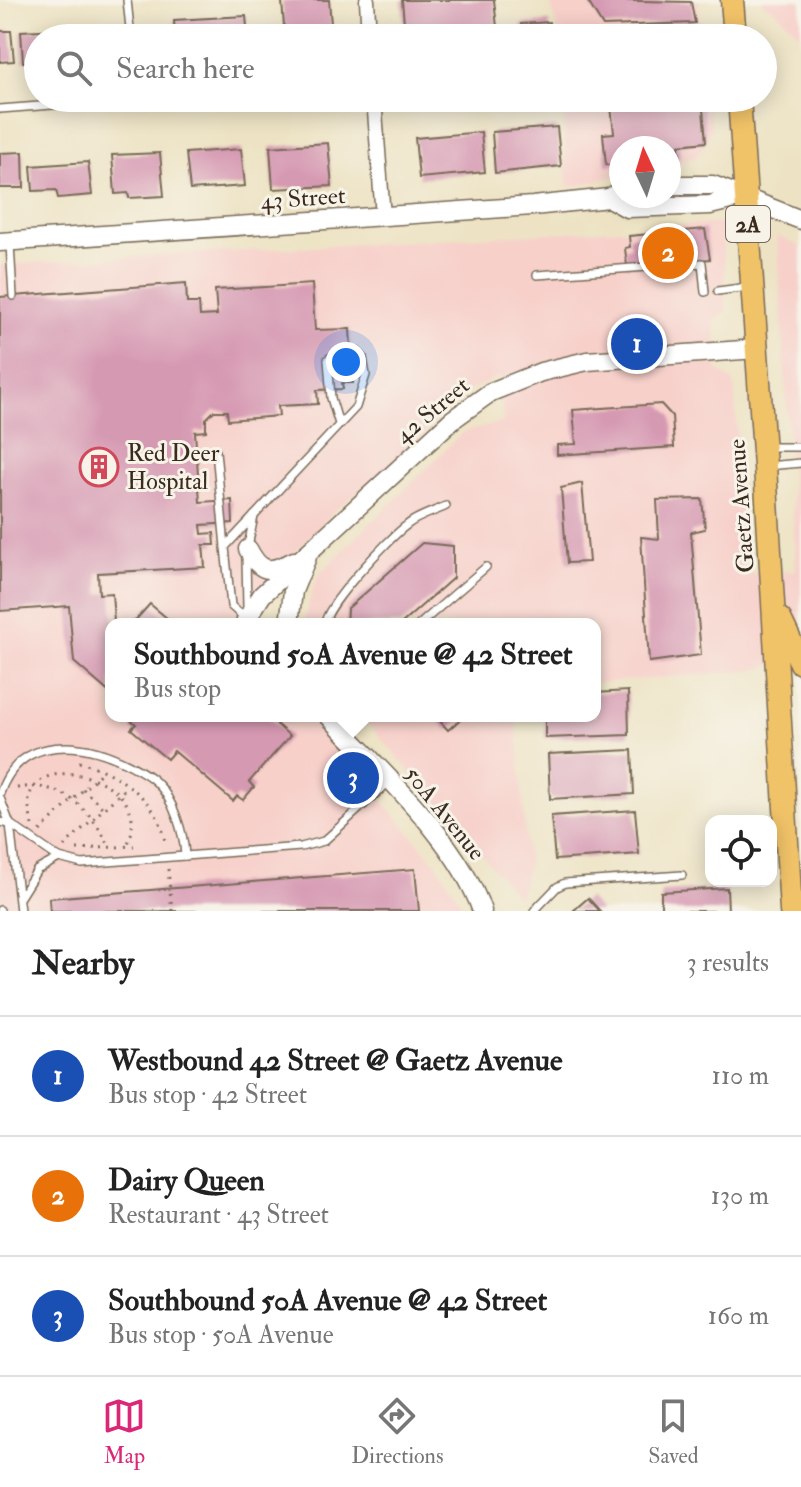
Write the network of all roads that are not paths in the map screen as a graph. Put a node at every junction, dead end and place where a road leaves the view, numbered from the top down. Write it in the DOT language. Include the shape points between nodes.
graph roads {
  1 [pos="127,0"];
  2 [pos="367,0"];
  3 [pos="732,0"];
  4 [pos="130,24"];
  5 [pos="368,24"];
  6 [pos="734,24"];
  7 [pos="24,107"];
  8 [pos="0,109"];
  9 [pos="375,112"];
  10 [pos="740,112"];
  11 [pos="681,185"];
  12 [pos="609,195"];
  13 [pos="746,196"];
  14 [pos="681,206"];
  15 [pos="383,217"];
  16 [pos="801,220"];
  17 [pos="5,242"];
  18 [pos="537,275"];
  19 [pos="752,287"];
  20 [pos="718,291"];
  21 [pos="705,292"];
  22 [pos="13,296"];
  23 [pos="757,349"];
  24 [pos="339,424"];
  25 [pos="801,447"];
  26 [pos="216,451"];
  27 [pos="764,457"];
  28 [pos="801,463"];
  29 [pos="446,506"];
  30 [pos="254,514"];
  31 [pos="225,547"];
  32 [pos="248,549"];
  33 [pos="309,550"];
  34 [pos="486,567"];
  35 [pos="774,603"];
  36 [pos="244,618"];
  37 [pos="248,618"];
  38 [pos="250,618"];
  39 [pos="290,618"];
  40 [pos="325,618"];
  41 [pos="427,618"];
  42 [pos="801,663"];
  43 [pos="334,722"];
  44 [pos="389,782"];
  45 [pos="0,795"];
  46 [pos="0,822"];
  47 [pos="10,824"];
  48 [pos="185,856"];
  49 [pos="59,858"];
  50 [pos="682,875"];
  51 [pos="19,899"];
  52 [pos="20,911"];
  53 [pos="482,911"];
  54 [pos="534,911"];
  55 [pos="791,911"];
  1 -- 4 [label="lane"];
  2 -- 5 [label="street"];
  3 -- 6 [label="main road"];
  7 -- 8 [label="lane"];
  9 -- 15 [label="street"];
  10 -- 13 [label="main road, Gaetz Avenue / 2A"];
  11 -- 13 [label="street" via="713,185"];
  12 -- 15 [label="street, 43 Street"];
  13 -- 14 [label="street, 43 Street"];
  13 -- 16 [label="street"];
  13 -- 19 [label="main road, Gaetz Avenue / 2A"];
  15 -- 17 [label="street, 43 Street"];
  17 -- 22 [label="lane"];
  18 -- 21 [label="lane" via="702,263"];
  19 -- 20 [label="lane"];
  19 -- 23 [label="main road, Gaetz Avenue / 2A"];
  23 -- 27 [label="main road, Gaetz Avenue / 2A"];
  23 -- 33 [label="street, 42 Street" via="587,361 515,380 452,420"];
  24 -- 24 [label="lane" via="356,407 366,375 357,351 338,352 328,359"];
  24 -- 30 [label="lane"];
  25 -- 27 [label="lane"];
  26 -- 31 [label="lane"];
  27 -- 28 [label="lane"];
  27 -- 35 [label="main road, Gaetz Avenue / 2A"];
  29 -- 40 [label="lane" via="407,524 337,598"];
  30 -- 31 [label="lane"];
  30 -- 32 [label="lane"];
  31 -- 36 [label="lane" via="231,606"];
  32 -- 33 [label="street" via="257,565 267,569 279,568"];
  32 -- 37 [label="lane"];
  33 -- 38 [label="street, 42 Street" via="262,595"];
  33 -- 39 [label="street, 42 Street" via="293,591"];
  34 -- 41 [label="lane"];
  35 -- 42 [label="main road"];
  35 -- 55 [label="main road, Gaetz Avenue / 2A"];
  43 -- 44 [label="street, 50A Avenue"];
  44 -- 48 [label="lane" via="331,836 314,845"];
  44 -- 53 [label="street, 50A Avenue" via="447,845 468,876"];
  45 -- 47 [label="lane"];
  45 -- 48 [label="lane" via="6,776 42,749 79,747 108,753 157,783 170,804"];
  46 -- 47 [label="lane"];
  47 -- 49 [label="lane"];
  47 -- 51 [label="lane"];
  48 -- 49 [label="lane" via="82,864"];
  49 -- 51 [label="lane" via="37,870"];
  50 -- 54 [label="lane" via="565,883"];
  51 -- 52 [label="lane"];
}
